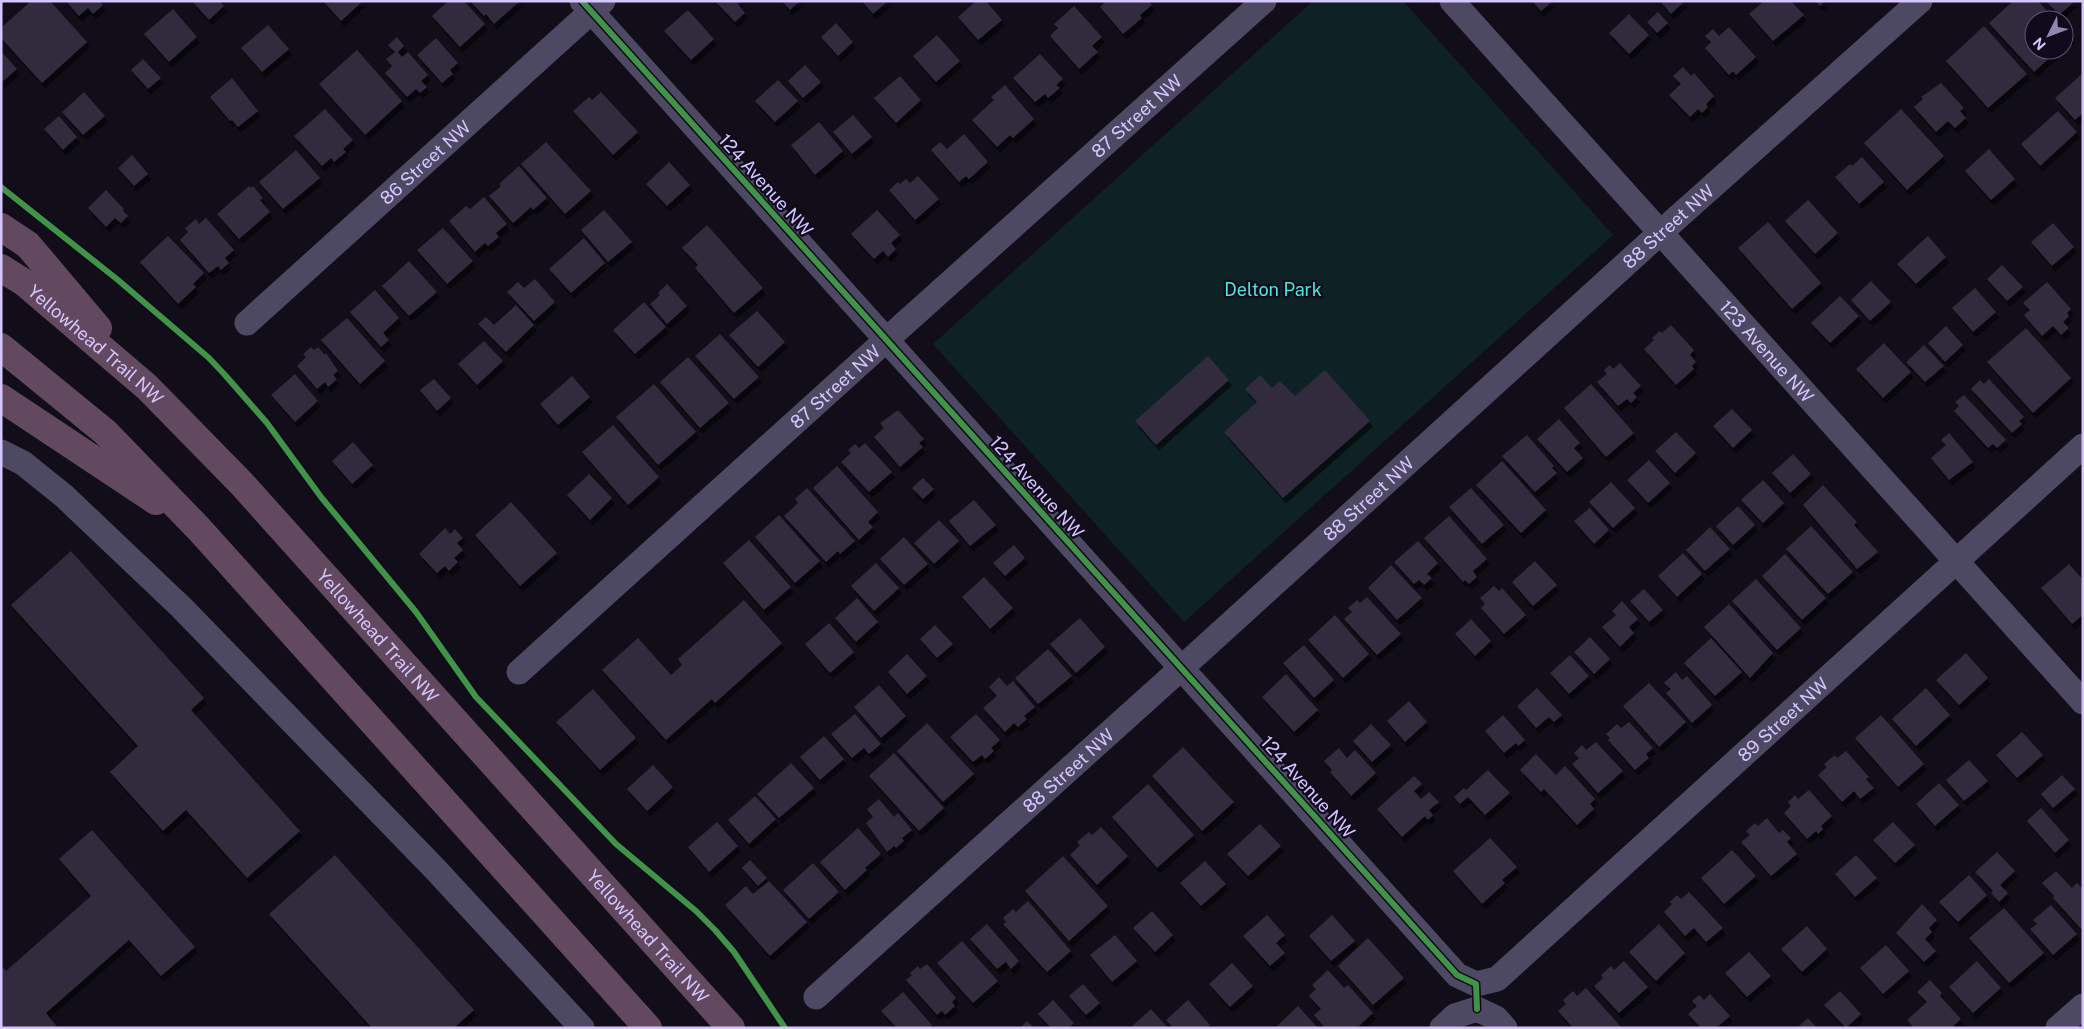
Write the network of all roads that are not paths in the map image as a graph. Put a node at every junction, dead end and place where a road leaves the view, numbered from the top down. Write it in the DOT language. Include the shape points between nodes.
graph roads {
  1 [pos="1264,1"];
  2 [pos="1452,1"];
  3 [pos="1920,1"];
  4 [pos="592,5"];
  5 [pos="1,227"];
  6 [pos="1660,233"];
  7 [pos="1,268"];
  8 [pos="247,323"];
  9 [pos="885,340"];
  10 [pos="1,347"];
  11 [pos="148,387"];
  12 [pos="1,398"];
  13 [pos="2083,446"];
  14 [pos="1,452"];
  15 [pos="199,529"];
  16 [pos="1956,561"];
  17 [pos="1181,669"];
  18 [pos="519,672"];
  19 [pos="2083,702"];
  20 [pos="1476,984"];
  21 [pos="816,997"];
  22 [pos="2083,1006"];
  23 [pos="582,1028"];
  24 [pos="648,1028"];
  25 [pos="731,1028"];
  26 [pos="1442,1028"];
  27 [pos="1505,1028"];
  28 [pos="2058,1028"];
  1 -- 9 [label="street, 87 Street NW"];
  2 -- 6 [label="street, 123 Avenue NW"];
  3 -- 6 [label="street, 88 Street NW"];
  4 -- 8 [label="street, 86 Street NW"];
  4 -- 9 [label="street, 124 Avenue NW"];
  5 -- 11 [label="highway" via="28,245"];
  6 -- 16 [label="street, 123 Avenue NW"];
  6 -- 17 [label="street, 88 Street NW"];
  7 -- 11 [label="highway, Yellowhead Trail NW" via="25,283"];
  9 -- 17 [label="street, 124 Avenue NW"];
  9 -- 18 [label="street, 87 Street NW"];
  10 -- 15 [label="highway" via="105,432"];
  11 -- 25 [label="highway, Yellowhead Trail NW" via="241,483"];
  12 -- 15 [label="highway"];
  13 -- 16 [label="street, 89 Street NW"];
  14 -- 23 [label="street" via="23,463 64,496 182,608 436,870"];
  15 -- 24 [label="highway"];
  16 -- 19 [label="street, 123 Avenue NW"];
  16 -- 20 [label="street, 89 Street NW" via="1496,979"];
  17 -- 20 [label="street, 124 Avenue NW" via="1457,975"];
  17 -- 21 [label="street, 88 Street NW"];
  22 -- 28 [label="street"];
  26 -- 27 [label="street" via="1455,1016 1477,1009 1496,1018"];
}
